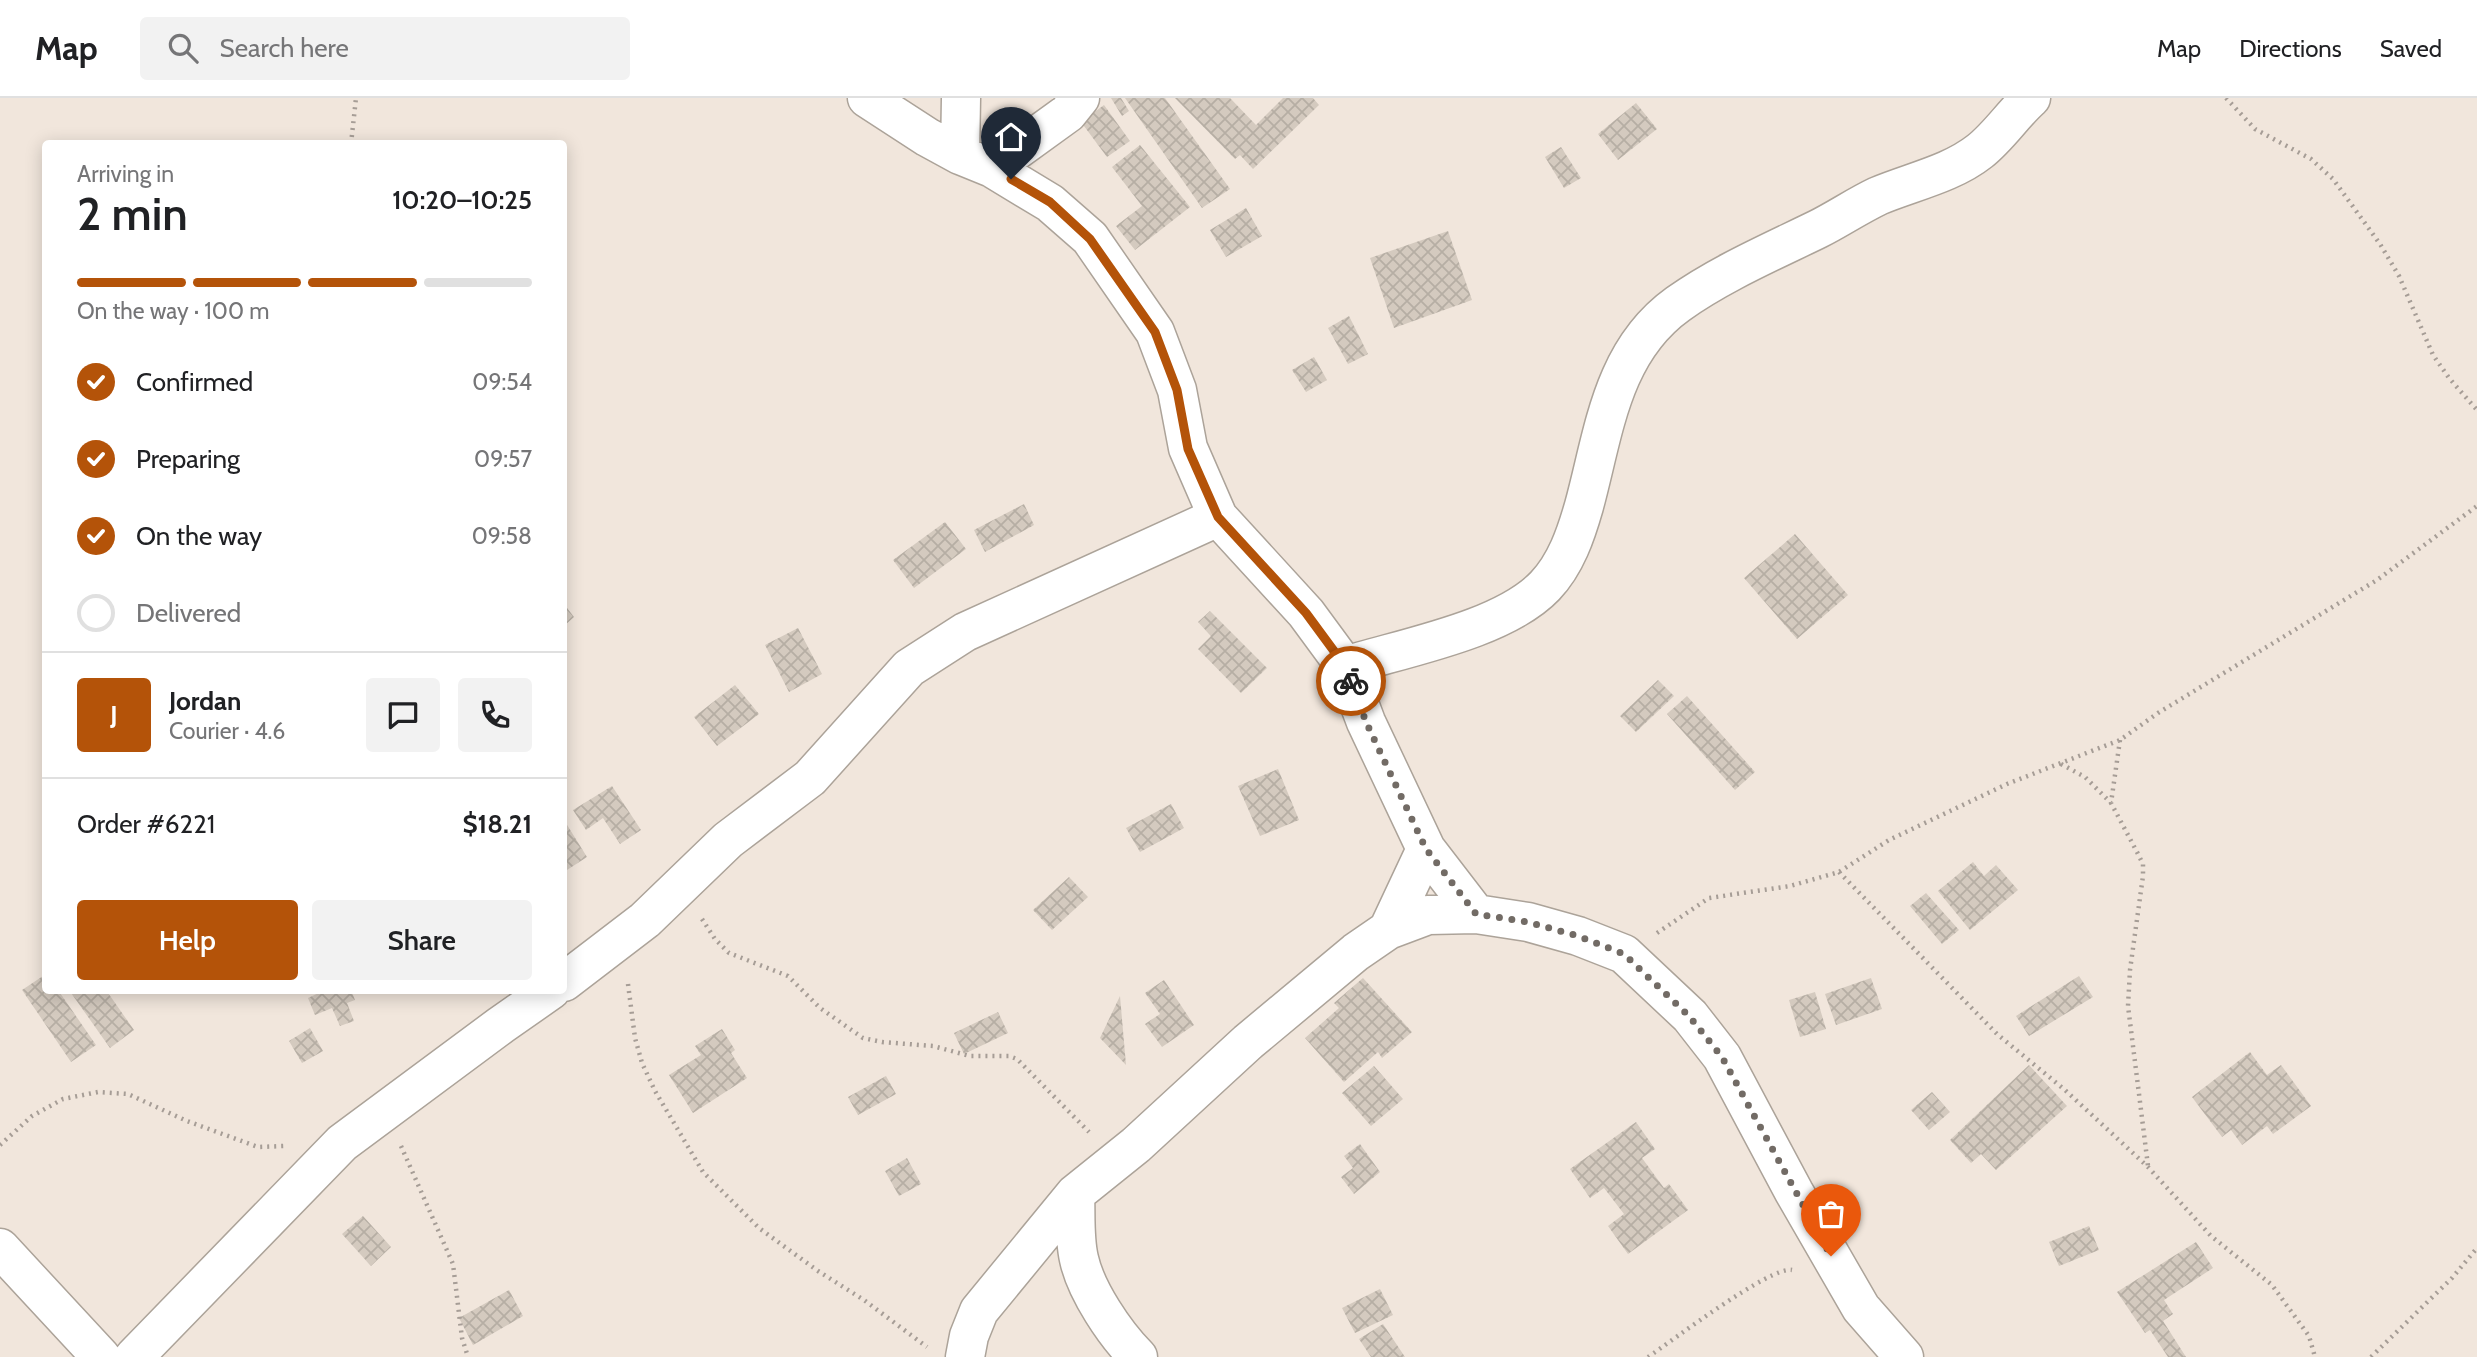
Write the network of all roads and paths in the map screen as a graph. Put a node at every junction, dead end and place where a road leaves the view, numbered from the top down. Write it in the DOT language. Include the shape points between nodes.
graph roads {
  1 [pos="356,98"];
  2 [pos="867,98"];
  3 [pos="961,98"];
  4 [pos="1080,98"];
  5 [pos="2031,98"];
  6 [pos="2226,98"];
  7 [pos="351,140"];
  8 [pos="976,161"];
  9 [pos="2477,410"];
  10 [pos="2477,506"];
  11 [pos="1218,517"];
  12 [pos="1345,666"];
  13 [pos="2120,740"];
  14 [pos="2060,763"];
  15 [pos="2111,803"];
  16 [pos="1426,849"];
  17 [pos="1839,872"];
  18 [pos="679,887"];
  19 [pos="1476,914"];
  20 [pos="1388,930"];
  21 [pos="621,938"];
  22 [pos="1624,954"];
  23 [pos="567,980"];
  24 [pos="545,994"];
  25 [pos="386,1112"];
  26 [pos="342,1143"];
  27 [pos="0,1145"];
  28 [pos="1116,1161"];
  29 [pos="2148,1167"];
  30 [pos="1075,1194"];
  31 [pos="0,1248"];
  32 [pos="2477,1248"];
  33 [pos="1843,1278"];
  34 [pos="949,1354"];
  35 [pos="101,1357"];
  36 [pos="134,1357"];
  37 [pos="468,1357"];
  38 [pos="1138,1357"];
  39 [pos="1648,1357"];
  40 [pos="1903,1357"];
  41 [pos="2315,1357"];
  42 [pos="2371,1357"];
  1 -- 7 [label="path"];
  2 -- 8 [label="street"];
  3 -- 8 [label="street"];
  4 -- 8 [label="street" via="1068,113"];
  5 -- 12 [label="street" via="1980,151 1962,162 1870,200 1678,304 1630,355 1612,395 1574,540 1545,586 1490,622"];
  6 -- 9 [label="path" via="2255,128 2311,159 2333,178 2381,244 2433,355"];
  8 -- 11 [label="street" via="1050,202 1090,239 1155,332 1177,390 1188,449"];
  10 -- 13 [label="path" via="2377,580"];
  11 -- 12 [label="street" via="1306,613"];
  11 -- 18 [label="street" via="965,632 909,668 810,778 728,840"];
  12 -- 16 [label="street"];
  13 -- 14 [label="path"];
  13 -- 15 [label="path"];
  14 -- 15 [label="path" via="2085,777"];
  14 -- 17 [label="path" via="1889,840"];
  15 -- 29 [label="path" via="2143,864 2128,1006"];
  16 -- 19 [label="street"];
  16 -- 20 [label="street"];
  17 -- 22 [label="path" via="1790,886 1709,898"];
  17 -- 29 [label="path" via="1997,1034"];
  18 -- 21 [label="street"];
  18 -- 28 [label="path" via="729,953 788,976 820,1008 863,1038 1017,1059"];
  19 -- 20 [label="street" via="1428,915"];
  19 -- 22 [label="street" via="1528,922"];
  20 -- 28 [label="street" via="1248,1042"];
  21 -- 23 [label="street"];
  21 -- 34 [label="path" via="642,1063 703,1172 759,1228"];
  22 -- 33 [label="street" via="1689,1016 1722,1057"];
  24 -- 25 [label="street"];
  25 -- 26 [label="street"];
  25 -- 37 [label="path" via="453,1264"];
  26 -- 27 [label="path" via="258,1147 128,1094 98,1092 63,1099 32,1116"];
  26 -- 36 [label="street"];
  28 -- 30 [label="street"];
  29 -- 41 [label="path" via="2211,1236 2272,1285 2309,1336"];
  30 -- 34 [label="street" via="979,1311 968,1336"];
  30 -- 38 [label="street" via="1079,1262 1114,1332"];
  31 -- 35 [label="street"];
  32 -- 42 [label="path"];
  33 -- 39 [label="path" via="1784,1268"];
  33 -- 40 [label="street" via="1861,1308"];
}
